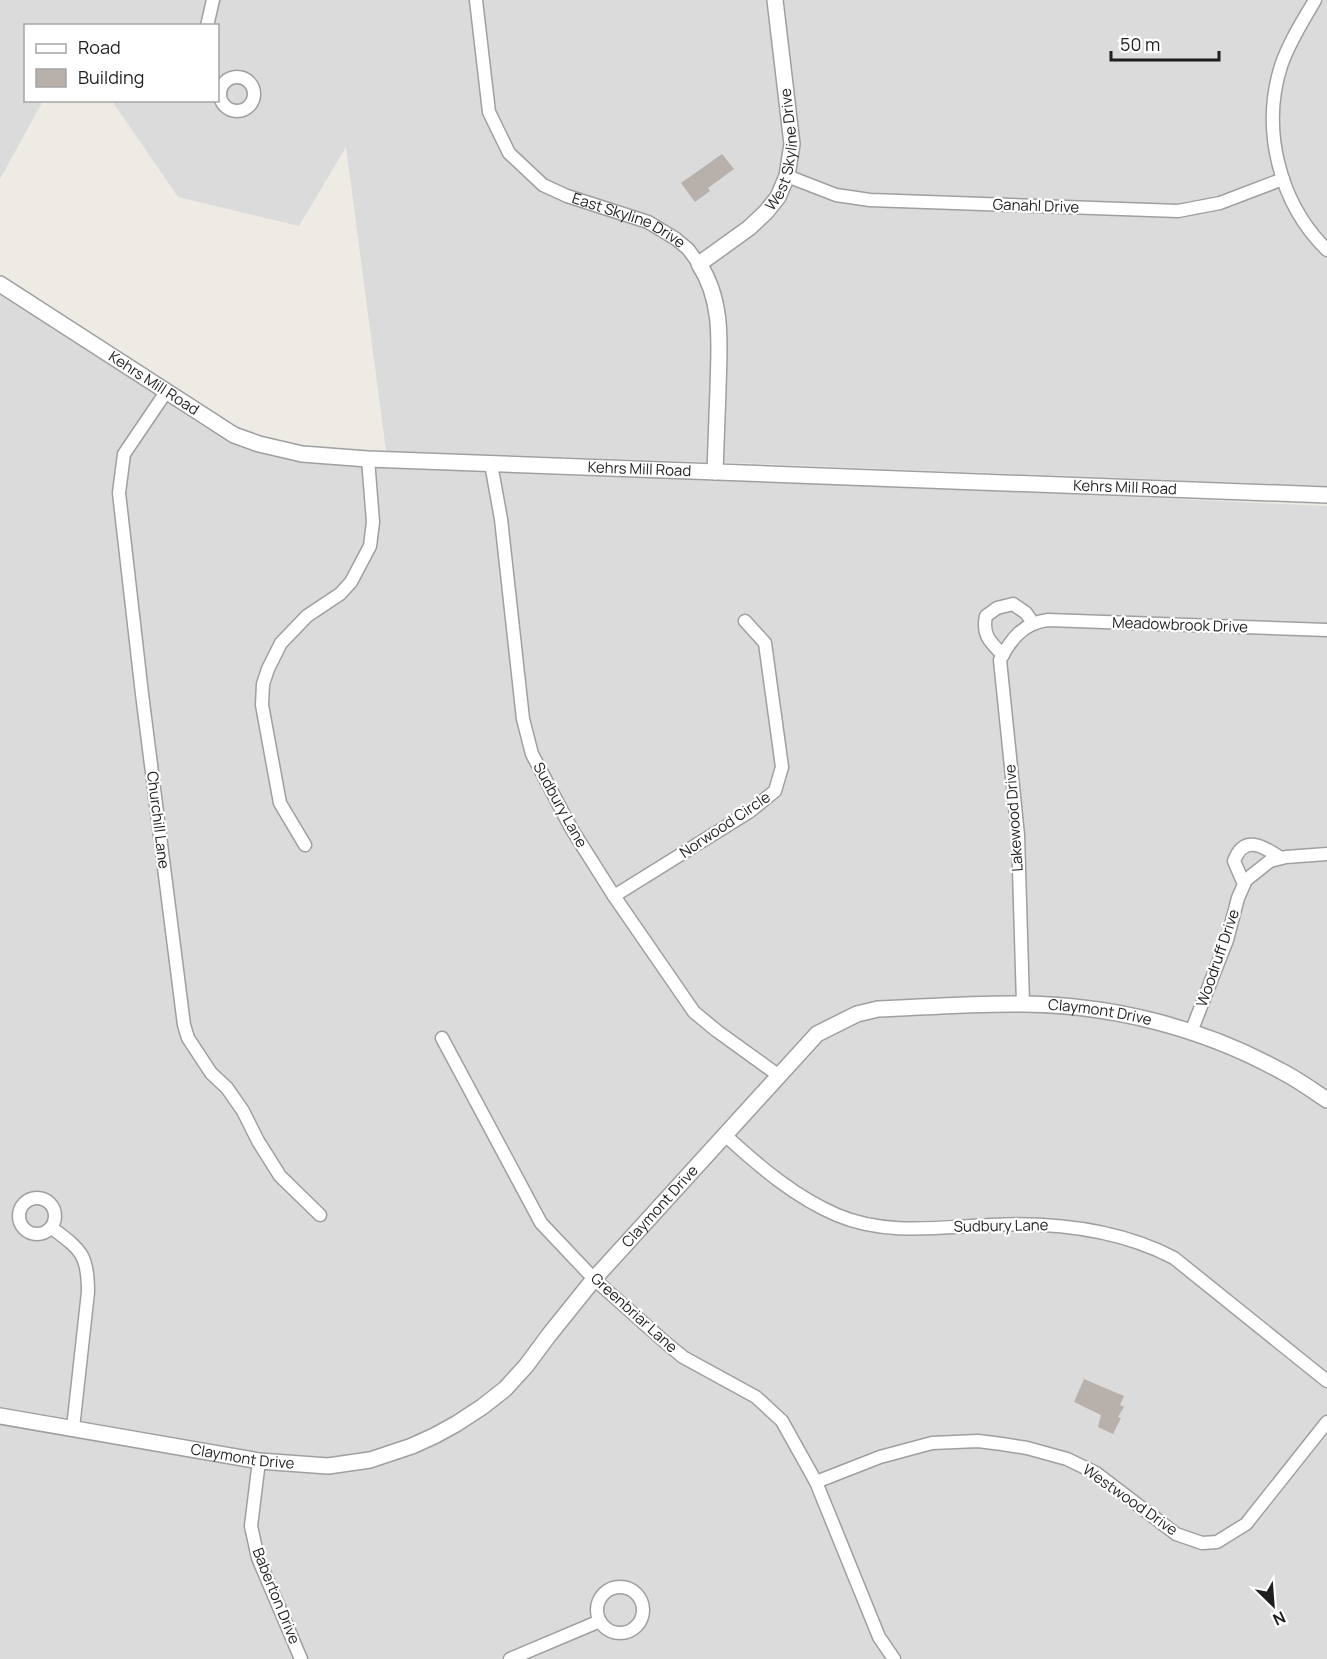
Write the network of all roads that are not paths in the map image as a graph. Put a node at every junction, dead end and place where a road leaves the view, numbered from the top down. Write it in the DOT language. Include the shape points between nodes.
graph roads {
  1 [pos="213,0"];
  2 [pos="476,0"];
  3 [pos="775,0"];
  4 [pos="1316,0"];
  5 [pos="207,24"];
  6 [pos="219,72"];
  7 [pos="224,82"];
  8 [pos="787,176"];
  9 [pos="1283,179"];
  10 [pos="1327,250"];
  11 [pos="699,264"];
  12 [pos="0,284"];
  13 [pos="166,392"];
  14 [pos="368,459"];
  15 [pos="491,464"];
  16 [pos="715,472"];
  17 [pos="1327,495"];
  18 [pos="745,621"];
  19 [pos="1033,623"];
  20 [pos="1327,630"];
  21 [pos="1014,636"];
  22 [pos="1003,655"];
  23 [pos="305,845"];
  24 [pos="1327,854"];
  25 [pos="1281,858"];
  26 [pos="1244,884"];
  27 [pos="614,896"];
  28 [pos="1023,1004"];
  29 [pos="1191,1032"];
  30 [pos="442,1038"];
  31 [pos="778,1075"];
  32 [pos="1327,1100"];
  33 [pos="726,1137"];
  34 [pos="320,1215"];
  35 [pos="52,1227"];
  36 [pos="594,1279"];
  37 [pos="1327,1381"];
  38 [pos="0,1416"];
  39 [pos="1327,1422"];
  40 [pos="73,1428"];
  41 [pos="259,1461"];
  42 [pos="816,1482"];
  43 [pos="600,1621"];
  44 [pos="301,1659"];
  45 [pos="510,1659"];
  46 [pos="894,1659"];
  1 -- 5 [label="street"];
  2 -- 11 [label="street, East Skyline Drive" via="489,112 509,153 543,185 648,222 676,239"];
  3 -- 8 [label="street, West Skyline Drive" via="792,144"];
  4 -- 9 [label="street" via="1290,43 1275,91 1274,138"];
  6 -- 7 [label="street"];
  8 -- 9 [label="street, Ganahl Drive" via="837,195 870,200 1178,211 1220,203"];
  8 -- 11 [label="street, West Skyline Drive" via="766,212"];
  9 -- 10 [label="street" via="1306,226"];
  11 -- 16 [label="street, East Skyline Drive" via="712,289 720,335"];
  12 -- 13 [label="street, Kehrs Mill Road"];
  13 -- 14 [label="street, Kehrs Mill Road" via="234,435 259,444 302,454"];
  13 -- 34 [label="street, Churchill Lane" via="124,454 119,493 184,1025 211,1073 243,1111 280,1176"];
  14 -- 15 [label="street, Kehrs Mill Road"];
  14 -- 23 [label="street" via="373,522 370,546 340,594 307,616 281,643 263,684 262,705 280,803"];
  15 -- 16 [label="street, Kehrs Mill Road"];
  15 -- 27 [label="street, Sudbury Lane" via="501,519 523,719 532,754 571,828"];
  16 -- 17 [label="street, Kehrs Mill Road"];
  18 -- 27 [label="street, Norwood Circle" via="765,644 783,767 775,791 749,812"];
  19 -- 20 [label="street, Meadowbrook Drive" via="1048,620"];
  19 -- 21 [label="street, Meadowbrook Drive"];
  19 -- 22 [label="street" via="1013,604 986,616 986,638"];
  21 -- 22 [label="street, Lakewood Drive"];
  22 -- 28 [label="street, Lakewood Drive" via="1000,660 1017,835"];
  24 -- 25 [label="street, Woodruff Drive"];
  25 -- 26 [label="street, Woodruff Drive" via="1270,861"];
  25 -- 26 [label="street" via="1259,845 1247,845 1238,851 1234,861"];
  26 -- 29 [label="street, Woodruff Drive"];
  27 -- 31 [label="street, Sudbury Lane" via="694,1012"];
  28 -- 29 [label="street, Claymont Drive" via="1098,1009"];
  28 -- 31 [label="street, Claymont Drive" via="878,1009 857,1014 817,1034"];
  29 -- 32 [label="street, Claymont Drive" via="1255,1057"];
  30 -- 36 [label="street, Greenbriar Lane" via="541,1223"];
  31 -- 33 [label="street, Claymont Drive"];
  33 -- 36 [label="street, Claymont Drive"];
  33 -- 37 [label="street, Sudbury Lane" via="786,1186 837,1215 856,1221 909,1229 1041,1224 1110,1234 1156,1248"];
  35 -- 40 [label="street" via="82,1253 88,1278"];
  36 -- 41 [label="street, Claymont Drive" via="505,1389 456,1424 412,1446 349,1465 301,1466"];
  36 -- 42 [label="street, Greenbriar Lane" via="683,1357 740,1387 769,1408 782,1420"];
  38 -- 40 [label="street, Claymont Drive"];
  39 -- 42 [label="street, Westwood Drive" via="1246,1524 1216,1542 1202,1543 1176,1534 1096,1473 1067,1459 1002,1444 932,1443 880,1457"];
  40 -- 41 [label="street, Claymont Drive"];
  41 -- 44 [label="street, Baberton Drive" via="251,1527 258,1558"];
  42 -- 46 [label="street, Greenbriar Lane" via="879,1637"];
  43 -- 45 [label="street"];
}
